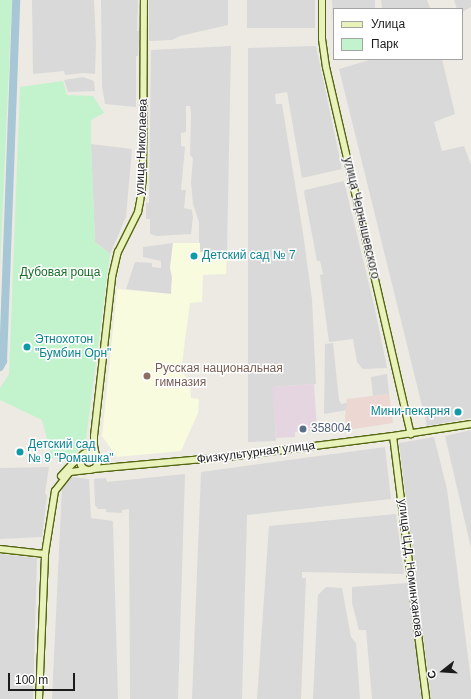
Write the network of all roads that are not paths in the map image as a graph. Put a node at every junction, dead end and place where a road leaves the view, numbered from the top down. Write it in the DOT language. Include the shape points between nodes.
graph roads {
  1 [pos="144,0"];
  2 [pos="322,0"];
  3 [pos="471,424"];
  4 [pos="411,434"];
  5 [pos="94,436"];
  6 [pos="393,436"];
  7 [pos="82,457"];
  8 [pos="97,457"];
  9 [pos="112,467"];
  10 [pos="90,470"];
  11 [pos="55,491"];
  12 [pos="0,549"];
  13 [pos="45,554"];
  14 [pos="39,699"];
  15 [pos="426,699"];
  1 -- 5 [label="street, улица Николаева" via="143,177 138,212 118,252 112,277"];
  2 -- 4 [label="street, улица Чернышевского" via="322,40 326,67"];
  3 -- 4 [label="street, Физкультурная улица"];
  4 -- 6 [label="street, Физкультурная улица"];
  5 -- 7 [label="street"];
  5 -- 8 [label="street, улица Николаева"];
  6 -- 9 [label="street, Физкультурная улица" via="214,458"];
  6 -- 15 [label="street, улица Ц.Д. Номинханова"];
  7 -- 8 [label="street" via="91,452"];
  7 -- 10 [label="street" via="81,465"];
  7 -- 11 [label="street" via="65,471"];
  8 -- 9 [label="street"];
  8 -- 10 [label="street" via="97,466"];
  9 -- 10 [label="street, Физкультурная улица"];
  10 -- 11 [label="street, Физкультурная улица" via="70,472"];
  11 -- 13 [label="street"];
  12 -- 13 [label="street"];
  13 -- 14 [label="street"];
}
